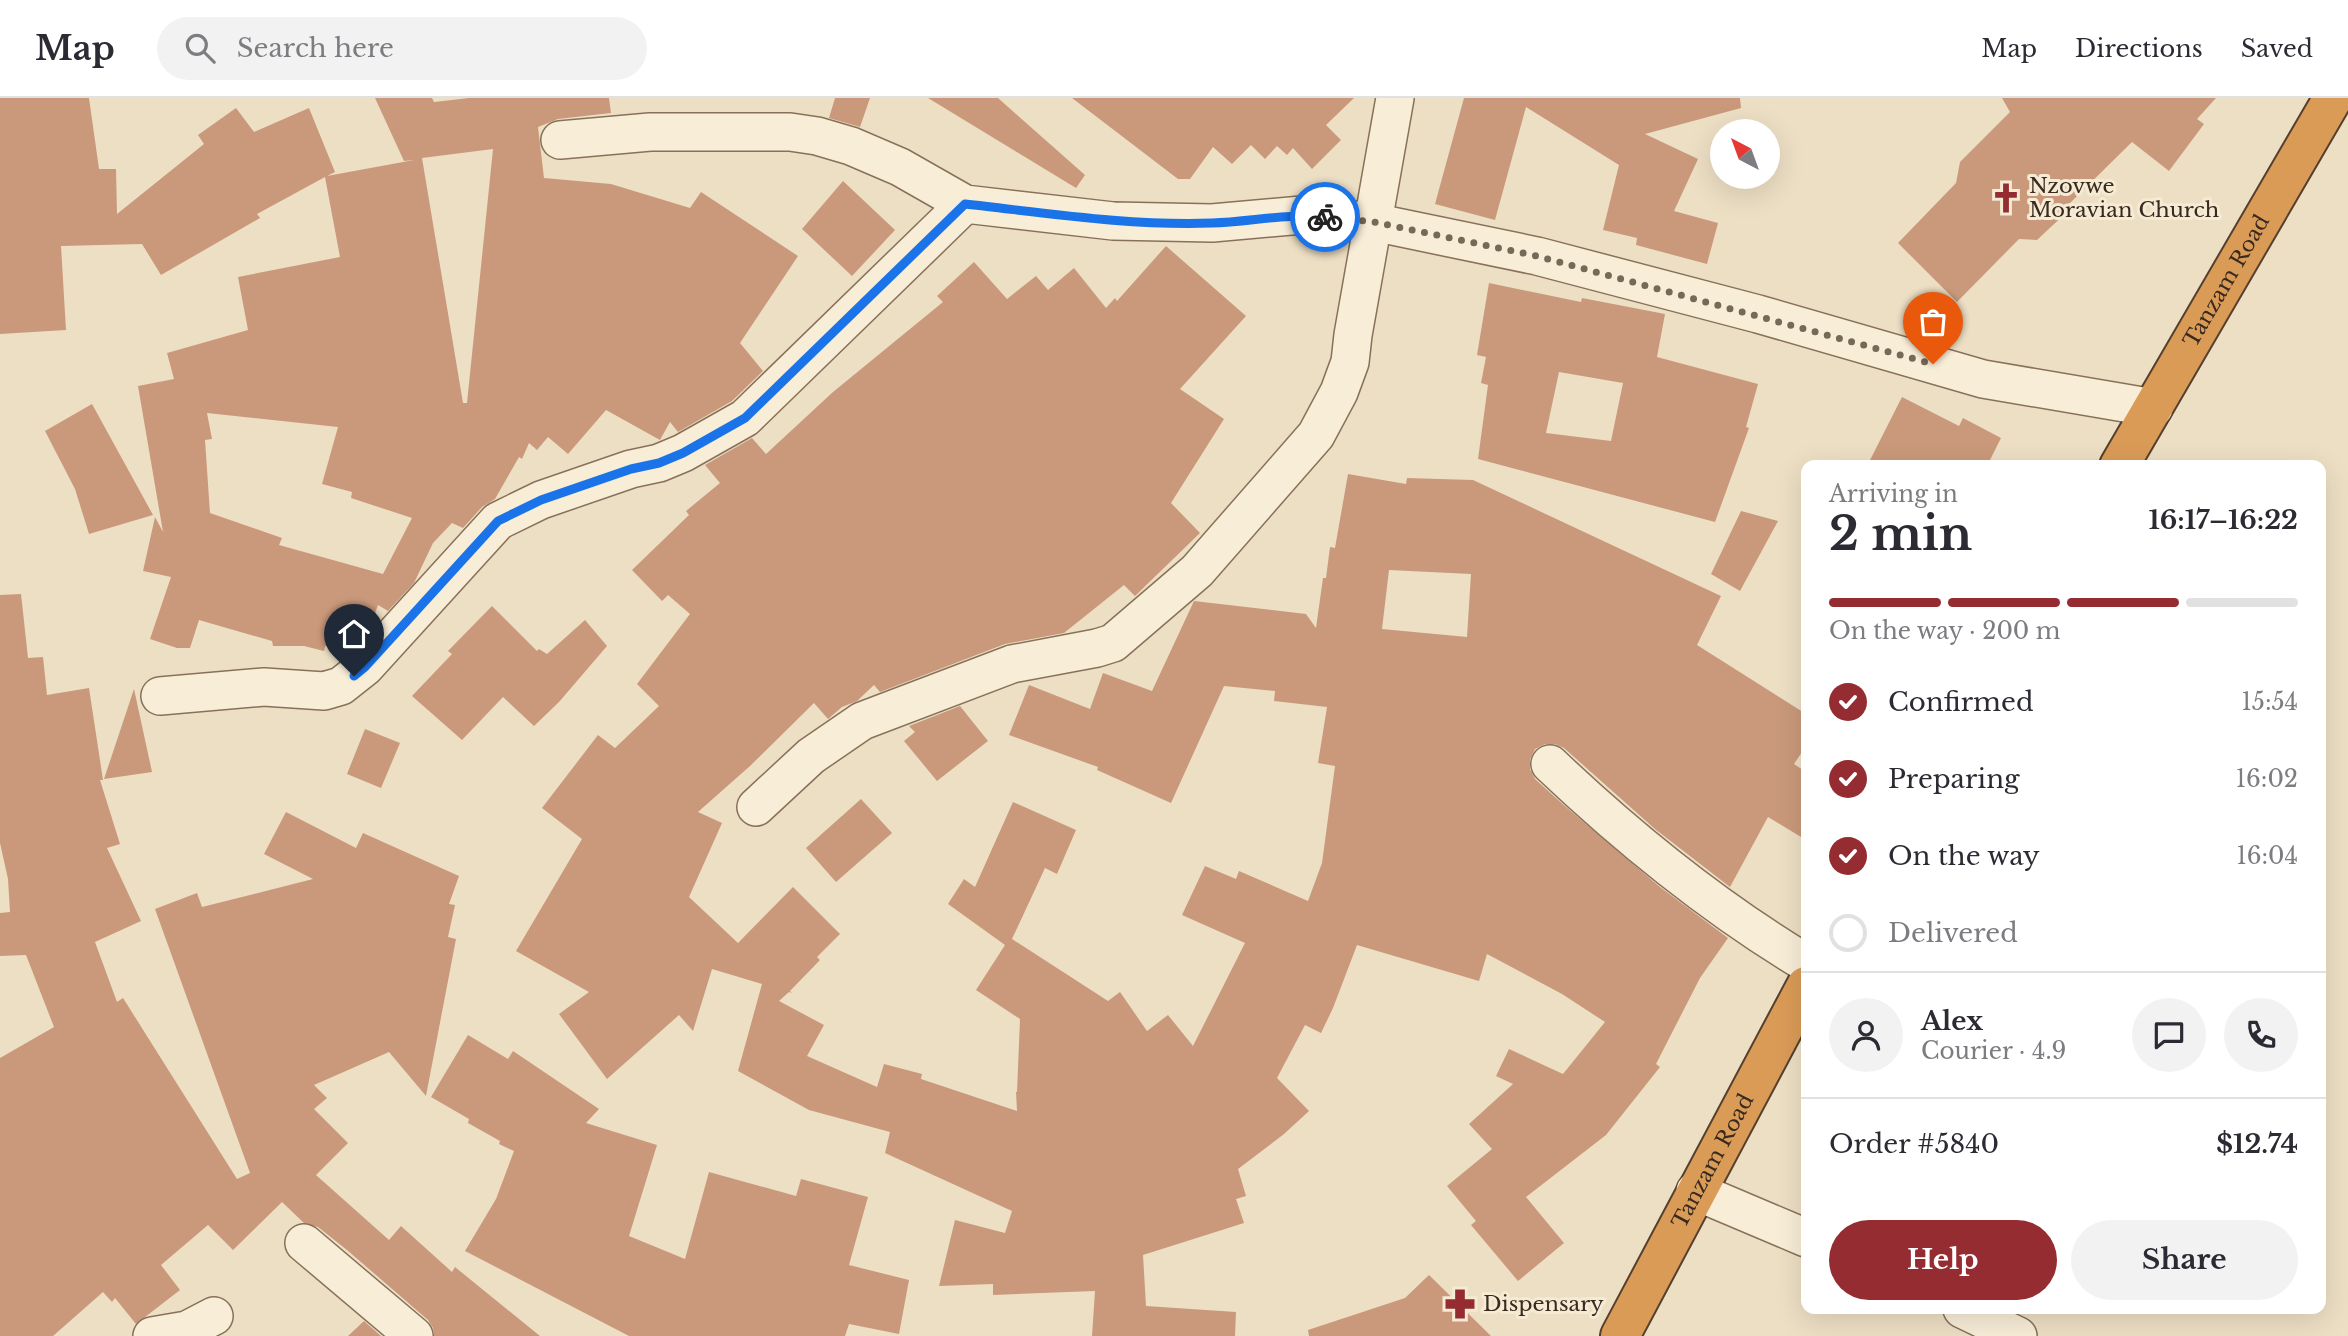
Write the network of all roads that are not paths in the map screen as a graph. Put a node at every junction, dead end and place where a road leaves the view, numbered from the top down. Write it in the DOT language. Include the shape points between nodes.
graph roads {
  1 [pos="1395,98"];
  2 [pos="2333,98"];
  3 [pos="560,140"];
  4 [pos="965,204"];
  5 [pos="1374,222"];
  6 [pos="2154,408"];
  7 [pos="2123,460"];
  8 [pos="160,696"];
  9 [pos="1550,764"];
  10 [pos="756,807"];
  11 [pos="1801,959"];
  12 [pos="1801,995"];
  13 [pos="1695,1191"];
  14 [pos="1801,1236"];
  15 [pos="304,1242"];
  16 [pos="1972,1314"];
  17 [pos="214,1316"];
  18 [pos="152,1336"];
  19 [pos="414,1336"];
  20 [pos="1620,1336"];
  21 [pos="2018,1336"];
  1 -- 5 [label="street"];
  2 -- 6 [label="highway, Tanzam Road"];
  3 -- 4 [label="street" via="650,132 763,131 817,136 900,167"];
  4 -- 5 [label="street" via="1113,221 1212,223 1302,215"];
  4 -- 8 [label="street" via="745,418 671,458 541,500 498,521 365,667 341,686 324,691 264,687"];
  5 -- 6 [label="street" via="1537,256 1983,379"];
  5 -- 10 [label="street" via="1350,362 1339,392 1316,435 1197,571 1113,643 1012,664 862,721 811,756"];
  6 -- 7 [label="highway, Tanzam Road"];
  9 -- 11 [label="street" via="1605,817 1681,878"];
  12 -- 13 [label="highway, Tanzam Road"];
  13 -- 14 [label="street"];
  13 -- 20 [label="highway, Tanzam Road"];
  15 -- 19 [label="street"];
  16 -- 21 [label="street"];
  17 -- 18 [label="street" via="187,1329"];
}
